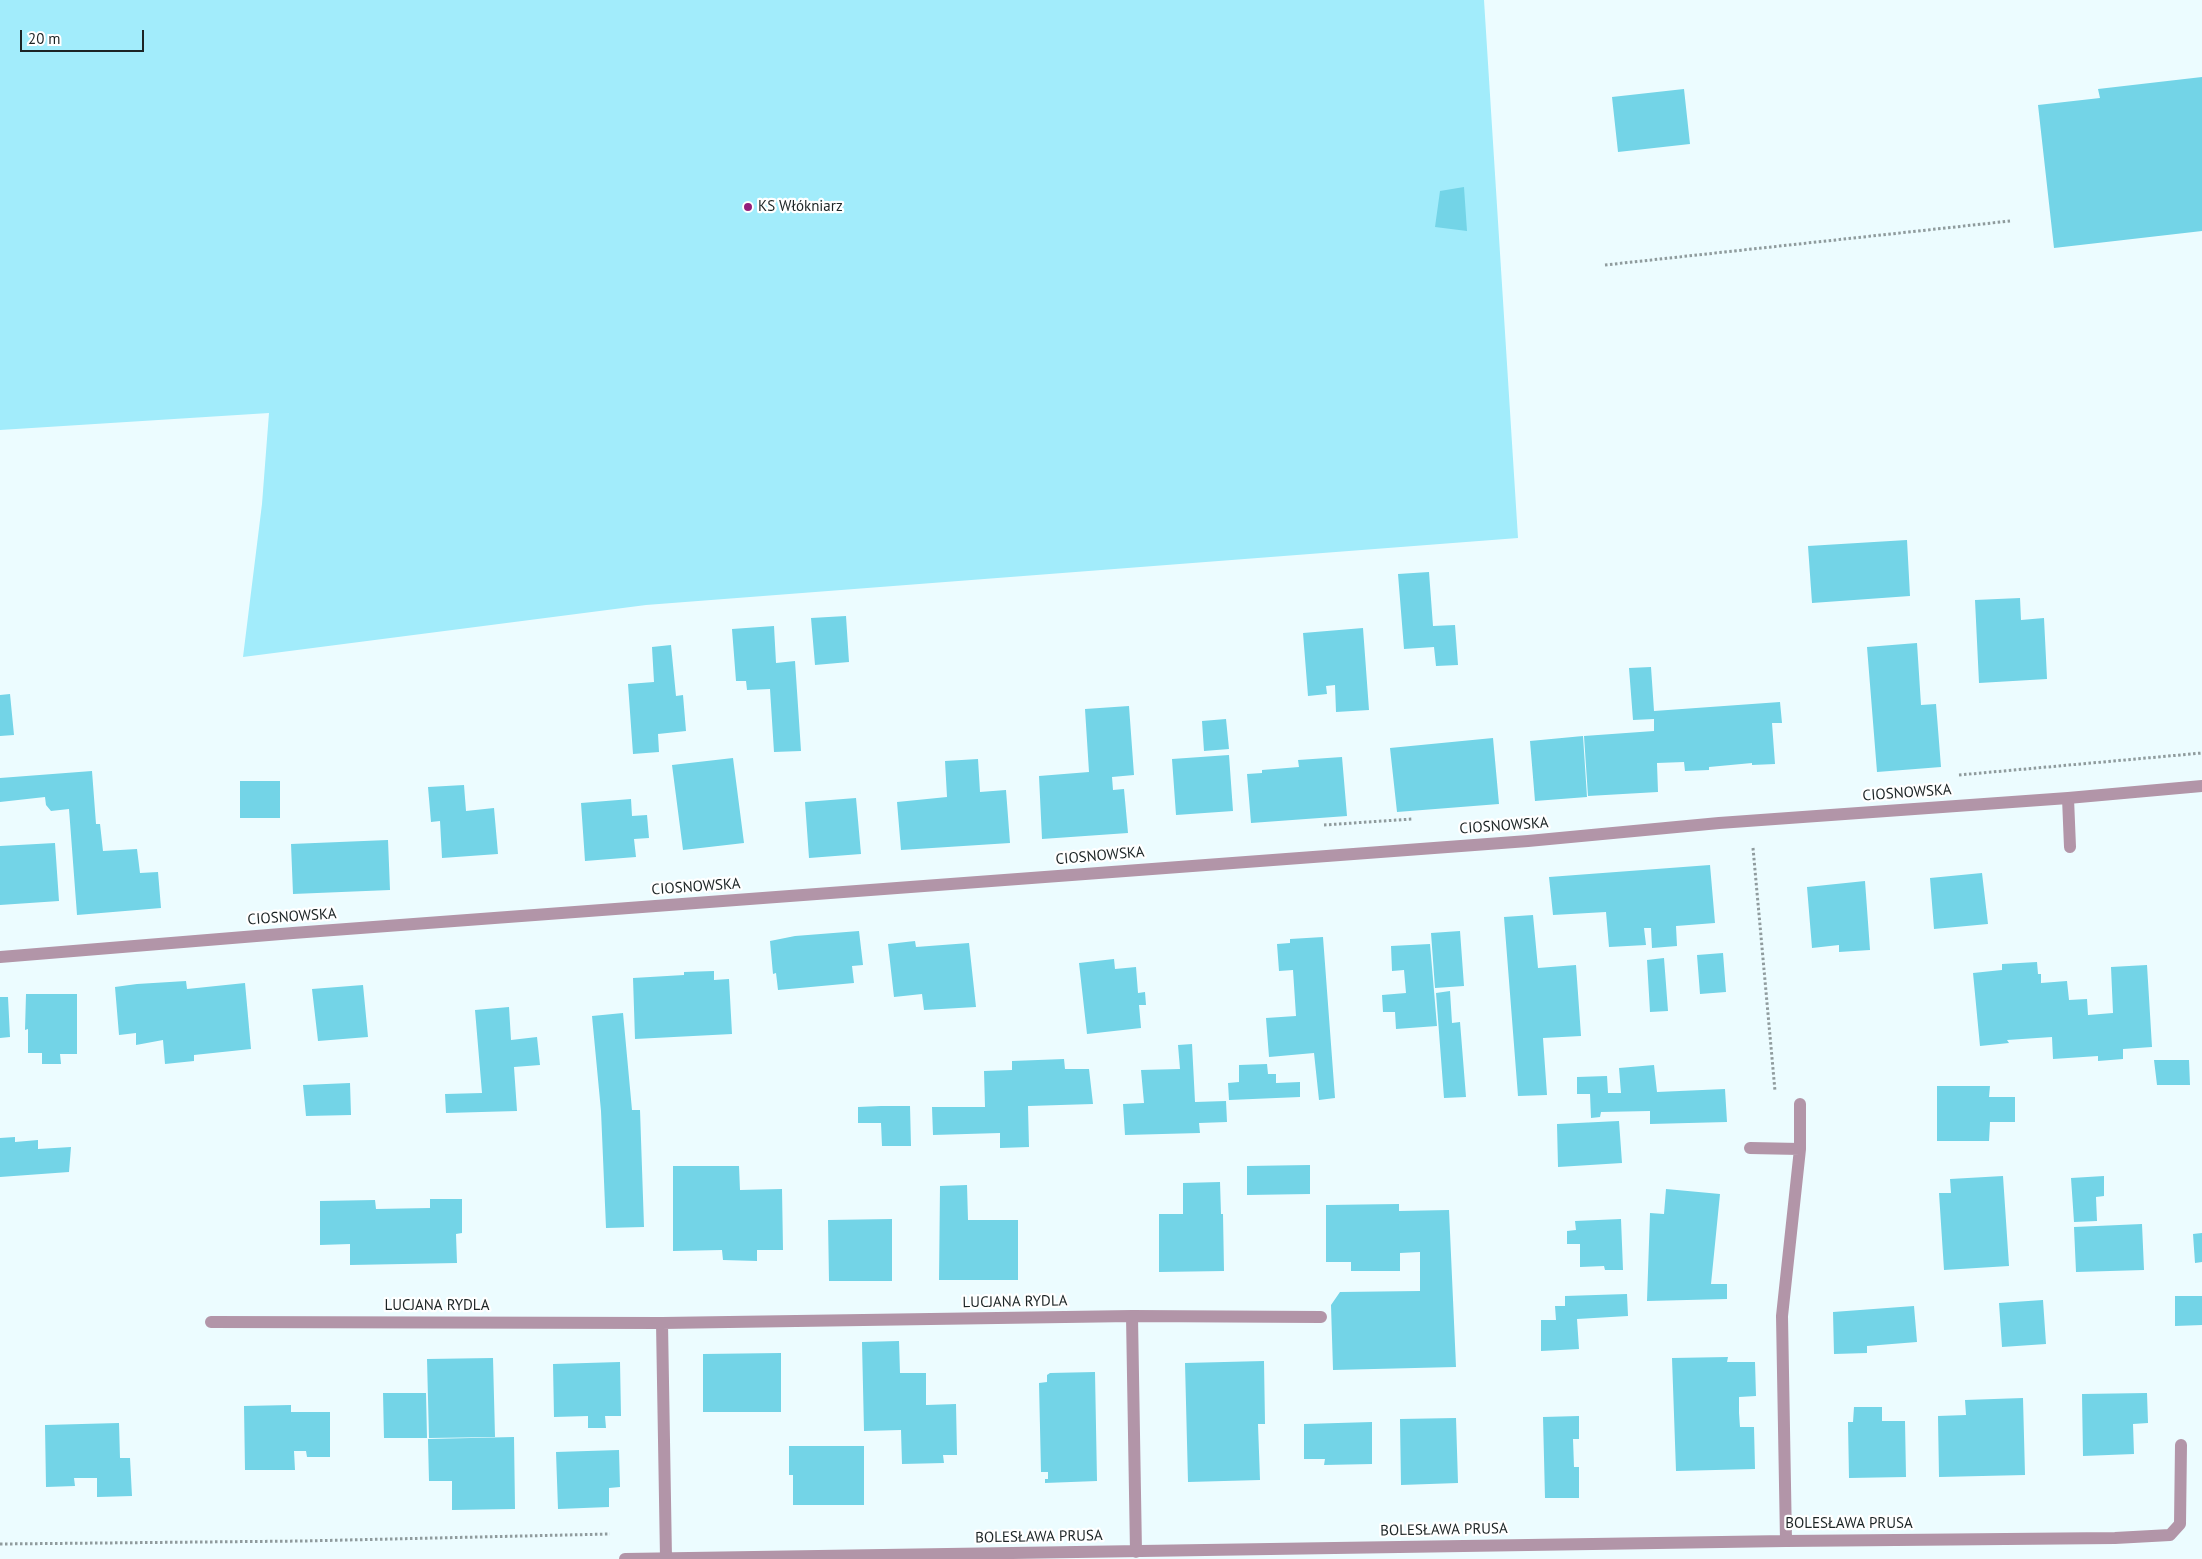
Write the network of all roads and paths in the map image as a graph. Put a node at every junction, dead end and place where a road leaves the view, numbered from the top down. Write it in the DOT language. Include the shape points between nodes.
graph roads {
  1 [pos="2010,220"];
  2 [pos="1605,265"];
  3 [pos="2202,786"];
  4 [pos="2068,798"];
  5 [pos="2070,847"];
  6 [pos="0,957"];
  7 [pos="1800,1104"];
  8 [pos="1750,1148"];
  9 [pos="1800,1148"];
  10 [pos="1132,1316"];
  11 [pos="1321,1317"];
  12 [pos="211,1322"];
  13 [pos="662,1323"];
  14 [pos="2181,1445"];
  15 [pos="1786,1540"];
  16 [pos="1136,1552"];
  17 [pos="666,1558"];
  18 [pos="626,1559"];
  1 -- 2 [label="path"];
  3 -- 4 [label="street, CIOSNOWSKA"];
  4 -- 5 [label="street"];
  4 -- 6 [label="street, CIOSNOWSKA"];
  7 -- 9 [label="street"];
  8 -- 9 [label="street"];
  9 -- 15 [label="street" via="1782,1316"];
  10 -- 11 [label="street, LUCJANA RYDLA"];
  10 -- 13 [label="street, LUCJANA RYDLA"];
  10 -- 16 [label="street"];
  12 -- 13 [label="street, LUCJANA RYDLA"];
  13 -- 17 [label="street"];
  14 -- 15 [label="street, BOLESŁAWA PRUSA" via="2180,1524 2170,1535"];
  15 -- 16 [label="street, BOLESŁAWA PRUSA"];
  16 -- 17 [label="street, BOLESŁAWA PRUSA"];
  17 -- 18 [label="street, BOLESŁAWA PRUSA"];
}
